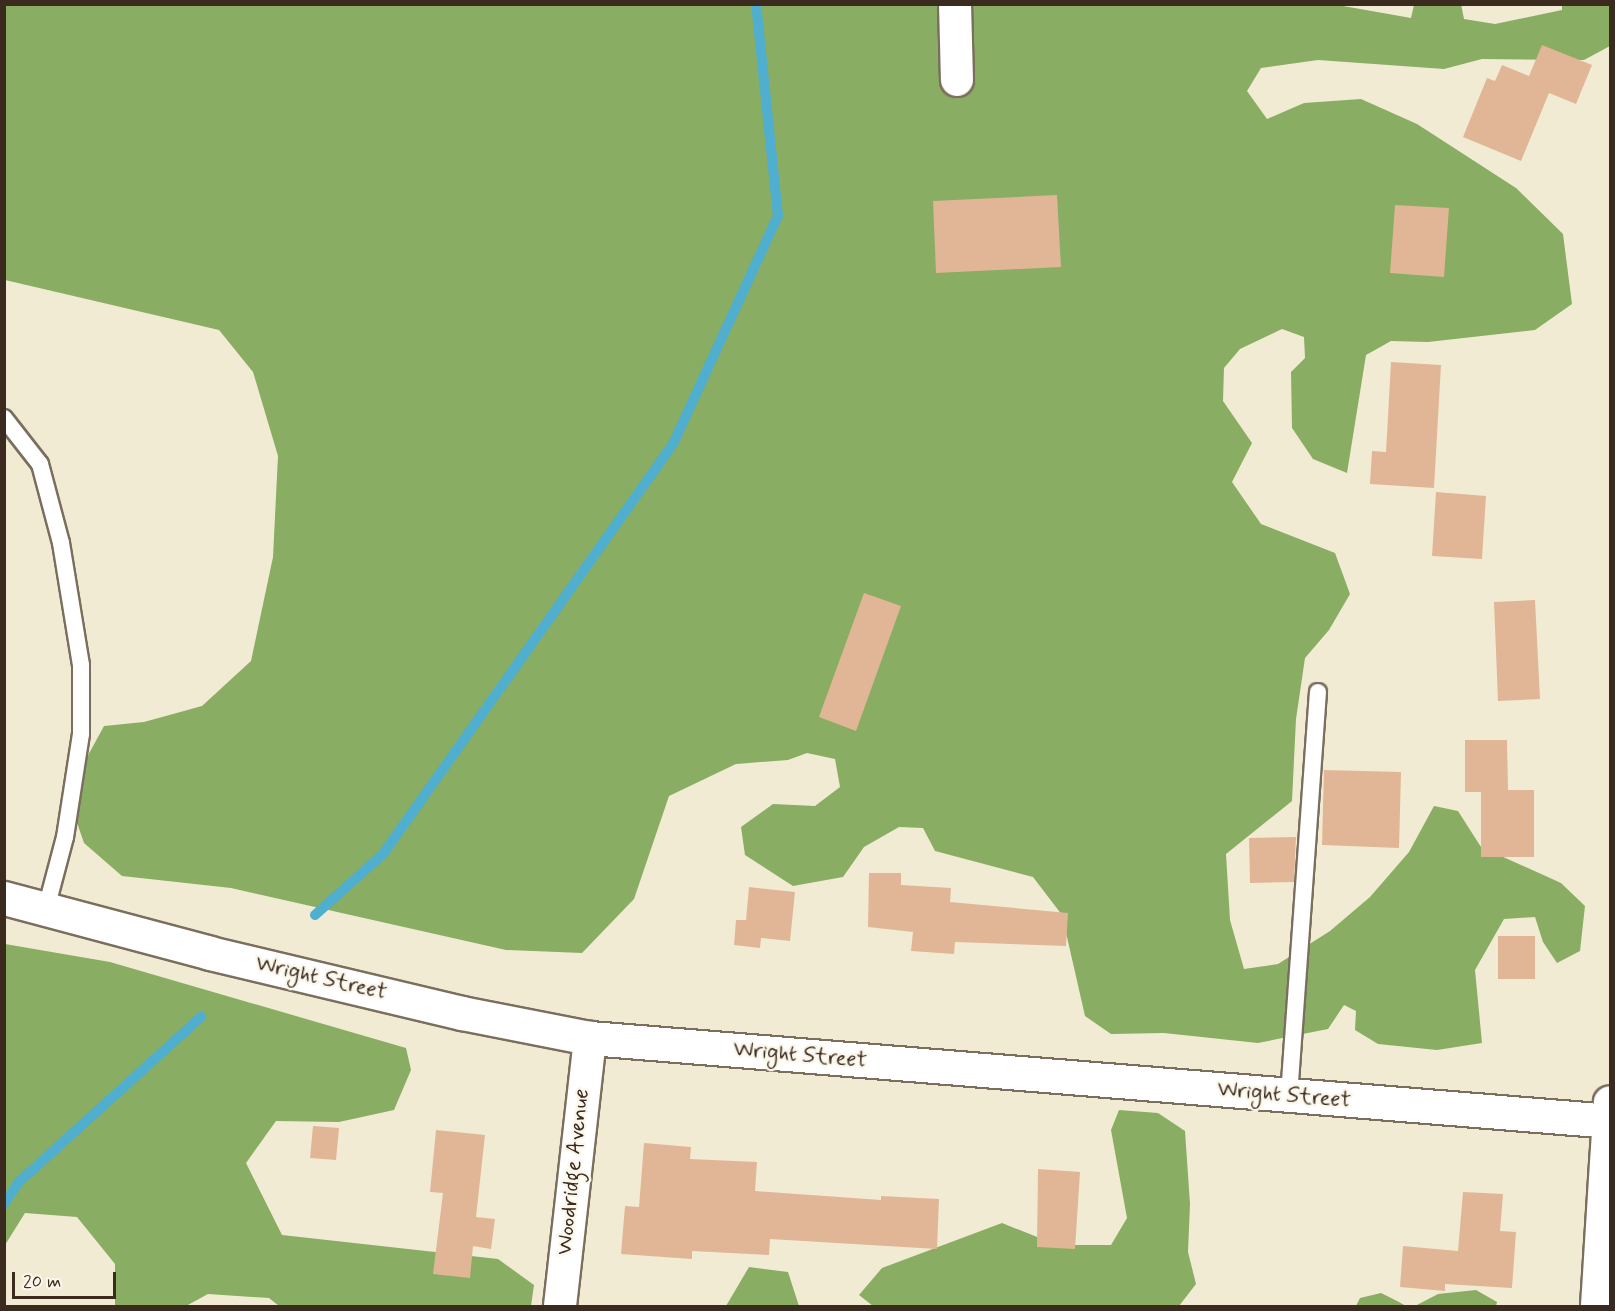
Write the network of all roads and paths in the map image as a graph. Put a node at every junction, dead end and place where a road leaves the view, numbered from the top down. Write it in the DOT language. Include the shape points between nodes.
graph roads {
  1 [pos="955,4"];
  2 [pos="957,80"];
  3 [pos="4,418"];
  4 [pos="1318,692"];
  5 [pos="4,898"];
  6 [pos="46,909"];
  7 [pos="590,1038"];
  8 [pos="1289,1096"];
  9 [pos="1610,1114"];
  10 [pos="560,1306"];
  11 [pos="1597,1306"];
  1 -- 2 [label="street"];
  3 -- 6 [label="lane" via="40,464 61,543 81,665 81,734 65,837"];
  4 -- 8 [label="lane"];
  5 -- 6 [label="main road, Wright Street"];
  6 -- 7 [label="main road, Wright Street" via="451,1011"];
  7 -- 8 [label="main road, Wright Street"];
  7 -- 10 [label="street, Woodridge Avenue"];
  8 -- 9 [label="main road, Wright Street"];
  9 -- 11 [label="street"];
}
